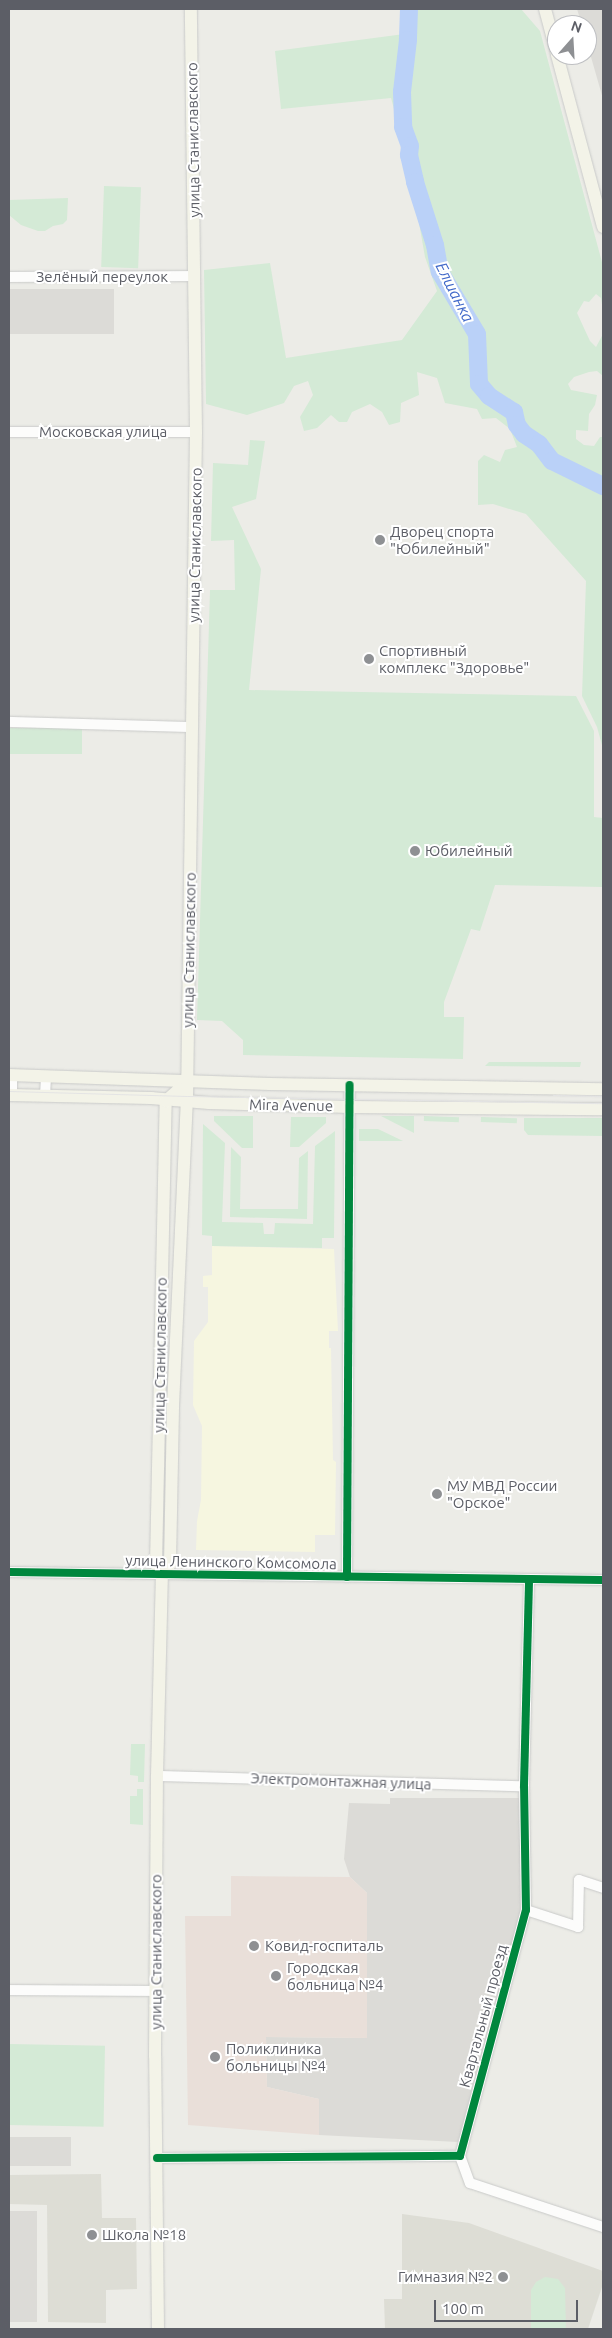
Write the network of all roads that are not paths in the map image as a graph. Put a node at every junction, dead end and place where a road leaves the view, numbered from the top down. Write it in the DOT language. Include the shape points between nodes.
graph roads {
  1 [pos="191,9"];
  2 [pos="560,65"];
  3 [pos="603,227"];
  4 [pos="195,276"];
  5 [pos="9,277"];
  6 [pos="9,432"];
  7 [pos="196,432"];
  8 [pos="9,722"];
  9 [pos="192,727"];
  10 [pos="10,1076"];
  11 [pos="46,1076"];
  12 [pos="187,1082"];
  13 [pos="350,1085"];
  14 [pos="603,1089"];
  15 [pos="10,1096"];
  16 [pos="46,1096"];
  17 [pos="166,1100"];
  18 [pos="187,1101"];
  19 [pos="350,1107"];
  20 [pos="603,1109"];
  21 [pos="9,1572"];
  22 [pos="162,1575"];
  23 [pos="347,1577"];
  24 [pos="529,1579"];
  25 [pos="603,1580"];
  26 [pos="157,1776"];
  27 [pos="524,1786"];
  28 [pos="603,1888"];
  29 [pos="526,1910"];
  30 [pos="9,1990"];
  31 [pos="156,1991"];
  32 [pos="460,2156"];
  33 [pos="156,2158"];
  34 [pos="603,2227"];
  35 [pos="158,2329"];
  1 -- 4 [label="main road, улица Станиславского"];
  2 -- 3 [label="main road"];
  4 -- 5 [label="street, Зелёный переулок"];
  4 -- 7 [label="main road, улица Станиславского"];
  6 -- 7 [label="street, Московская улица"];
  7 -- 9 [label="main road, улица Станиславского"];
  8 -- 9 [label="street"];
  9 -- 12 [label="main road, улица Станиславского"];
  10 -- 11 [label="main road, Mira Avenue"];
  10 -- 15 [label="street"];
  11 -- 12 [label="main road, Mira Avenue"];
  11 -- 16 [label="street"];
  12 -- 13 [label="main road, Mira Avenue"];
  12 -- 17 [label="main road"];
  12 -- 18 [label="main road, улица Станиславского"];
  13 -- 14 [label="main road, Mira Avenue"];
  13 -- 19 [label="street"];
  15 -- 16 [label="main road, Mira Avenue"];
  16 -- 17 [label="main road, Mira Avenue"];
  17 -- 18 [label="main road, Mira Avenue"];
  17 -- 22 [label="main road, улица Станиславского" via="156,1564"];
  18 -- 19 [label="main road, Mira Avenue"];
  18 -- 22 [label="main road, улица Станиславского" via="173,1406 170,1564"];
  19 -- 20 [label="main road, Mira Avenue"];
  19 -- 23 [label="street"];
  21 -- 22 [label="street, улица Ленинского Комсомола"];
  22 -- 23 [label="street, улица Ленинского Комсомола"];
  22 -- 26 [label="main road, улица Станиславского"];
  23 -- 24 [label="street, улица Ленинского Комсомола"];
  24 -- 25 [label="street, улица Ленинского Комсомола"];
  24 -- 27 [label="street, Квартальный проезд"];
  26 -- 27 [label="street, Электромонтажная улица"];
  26 -- 31 [label="main road, улица Станиславского"];
  27 -- 29 [label="street, Квартальный проезд"];
  28 -- 29 [label="street" via="578,1880 578,1927"];
  29 -- 32 [label="street, Квартальный проезд"];
  30 -- 31 [label="street"];
  31 -- 33 [label="main road, улица Станиславского"];
  32 -- 33 [label="street"];
  32 -- 34 [label="street" via="470,2183"];
  33 -- 35 [label="main road, улица Станиславского"];
}
